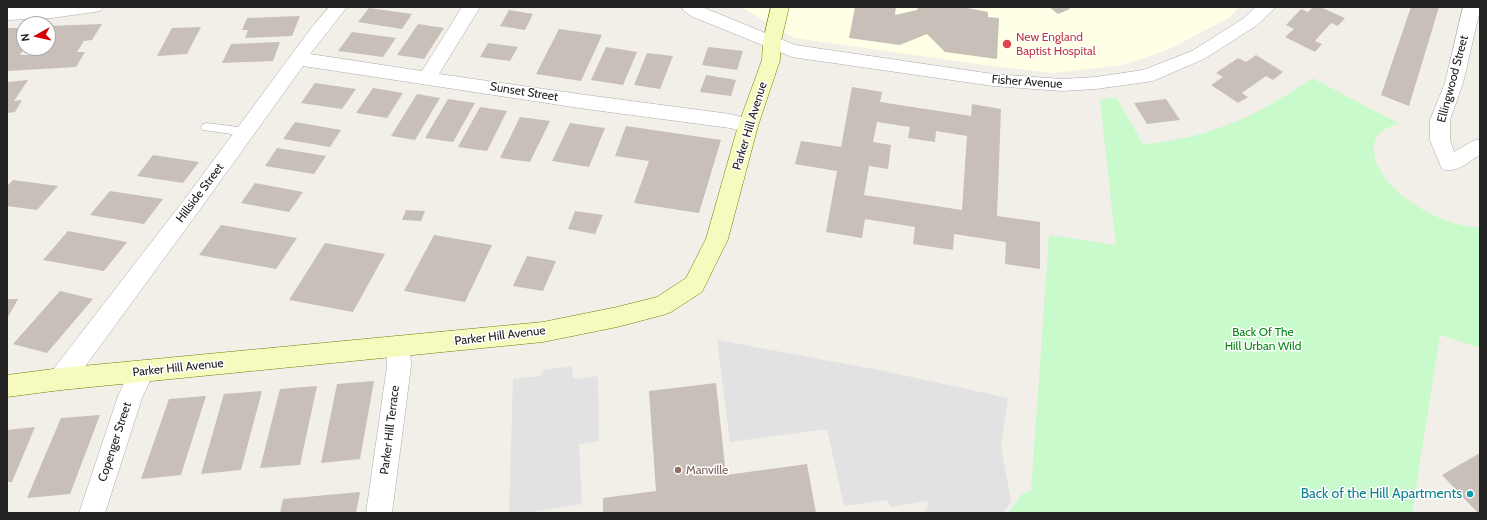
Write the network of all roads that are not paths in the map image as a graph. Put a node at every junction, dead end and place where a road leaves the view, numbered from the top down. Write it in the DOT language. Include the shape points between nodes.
graph roads {
  1 [pos="94,7"];
  2 [pos="338,7"];
  3 [pos="470,7"];
  4 [pos="690,7"];
  5 [pos="780,7"];
  6 [pos="1267,7"];
  7 [pos="1472,7"];
  8 [pos="7,14"];
  9 [pos="772,42"];
  10 [pos="300,59"];
  11 [pos="428,77"];
  12 [pos="748,126"];
  13 [pos="207,127"];
  14 [pos="246,132"];
  15 [pos="1480,146"];
  16 [pos="398,347"];
  17 [pos="142,372"];
  18 [pos="62,379"];
  19 [pos="7,386"];
  20 [pos="92,513"];
  21 [pos="379,513"];
  1 -- 8 [label="street"];
  2 -- 10 [label="street, Hillside Street"];
  3 -- 11 [label="street"];
  4 -- 9 [label="street, Fisher Avenue"];
  5 -- 9 [label="street, Parker Hill Avenue"];
  6 -- 9 [label="street, Fisher Avenue" via="1250,22 1198,55 1146,76 1069,85 993,80 905,68 792,51"];
  7 -- 15 [label="street, Ellingwood Street" via="1454,83 1440,120 1440,140 1450,164"];
  9 -- 12 [label="street, Parker Hill Avenue" via="771,60"];
  10 -- 11 [label="street, Sunset Street"];
  10 -- 14 [label="street, Hillside Street"];
  11 -- 12 [label="street, Sunset Street" via="730,121"];
  12 -- 16 [label="street, Parker Hill Avenue" via="717,239 694,285 663,305 543,332"];
  13 -- 14 [label="lane"];
  14 -- 18 [label="street, Hillside Street"];
  16 -- 17 [label="street, Parker Hill Avenue"];
  16 -- 21 [label="street, Parker Hill Terrace" via="398,366"];
  17 -- 18 [label="street, Parker Hill Avenue"];
  17 -- 20 [label="street, Copenger Street" via="130,396"];
  18 -- 19 [label="street, Parker Hill Avenue"];
}
